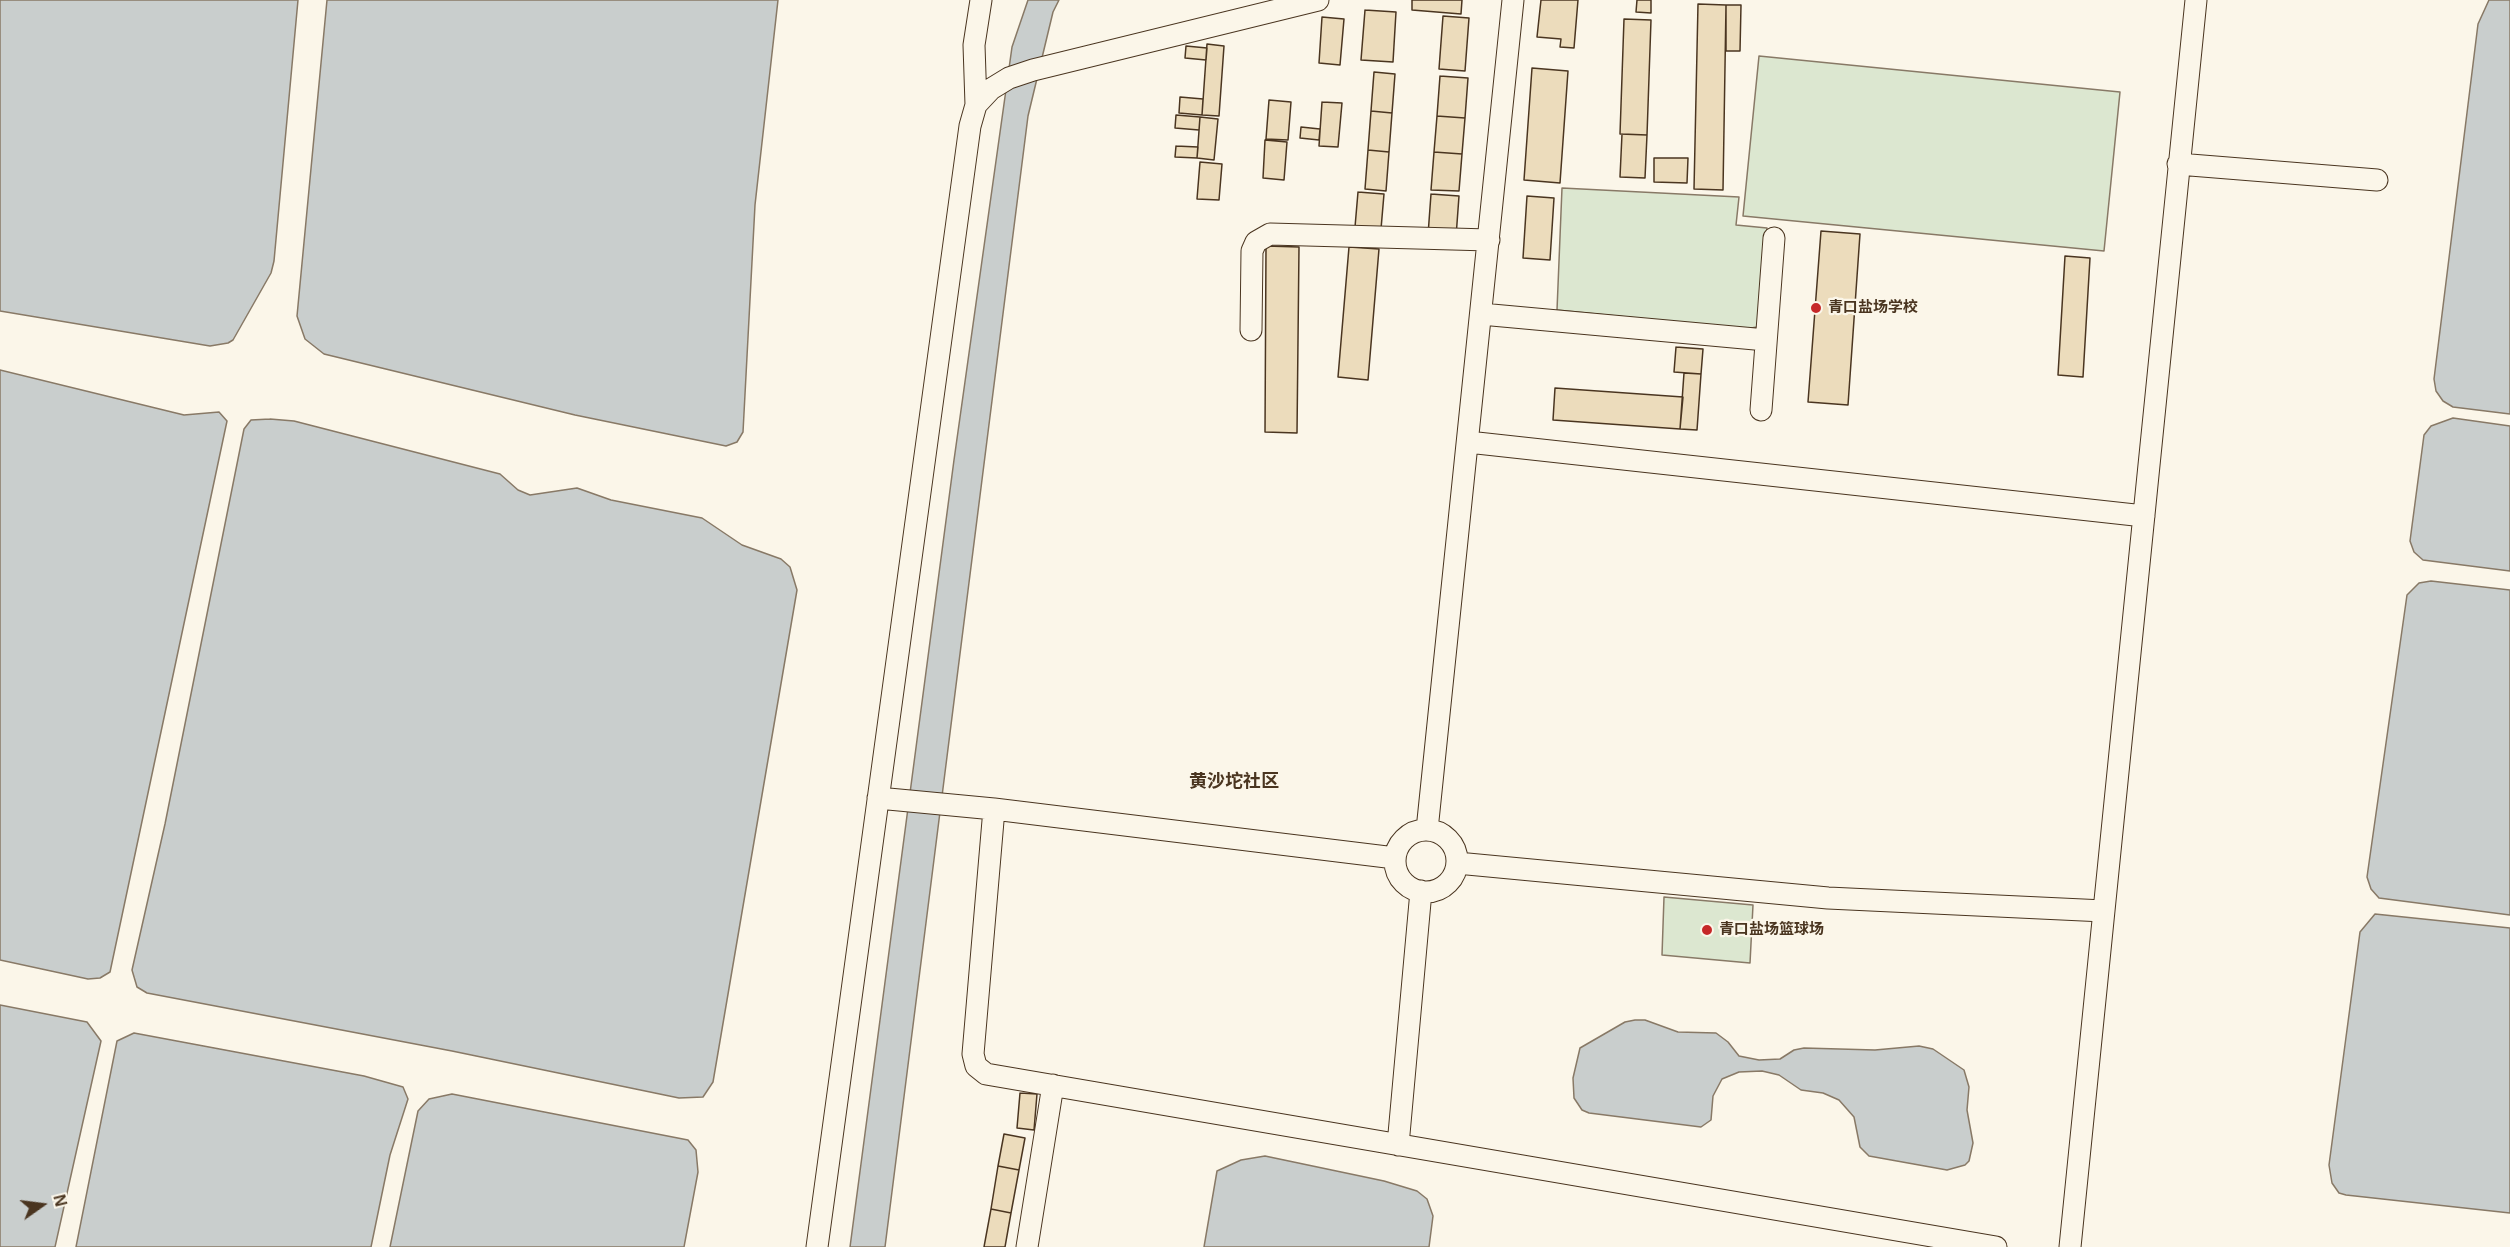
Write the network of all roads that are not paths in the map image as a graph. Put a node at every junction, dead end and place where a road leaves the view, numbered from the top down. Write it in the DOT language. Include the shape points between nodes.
graph roads {
  1 [pos="981,0"];
  2 [pos="1318,0"];
  3 [pos="1513,0"];
  4 [pos="2196,0"];
  5 [pos="975,105"];
  6 [pos="2178,164"];
  7 [pos="2377,180"];
  8 [pos="1774,238"];
  9 [pos="1489,240"];
  10 [pos="1481,314"];
  11 [pos="1251,330"];
  12 [pos="1766,340"];
  13 [pos="1761,410"];
  14 [pos="1468,442"];
  15 [pos="2144,516"];
  16 [pos="878,798"];
  17 [pos="994,809"];
  18 [pos="1427,830"];
  19 [pos="1395,858"];
  20 [pos="1457,863"];
  21 [pos="1421,891"];
  22 [pos="2104,911"];
  23 [pos="1053,1085"];
  24 [pos="1398,1145"];
  25 [pos="817,1247"];
  26 [pos="1027,1247"];
  27 [pos="1996,1247"];
  28 [pos="2070,1247"];
  1 -- 5 [label="street" via="974,45"];
  2 -- 5 [label="street" via="1033,70 1000,83"];
  3 -- 9 [label="street"];
  4 -- 6 [label="street"];
  5 -- 16 [label="street"];
  6 -- 7 [label="street"];
  6 -- 15 [label="street"];
  8 -- 12 [label="street"];
  9 -- 10 [label="street"];
  9 -- 11 [label="street" via="1270,234 1256,242 1252,251"];
  10 -- 12 [label="street"];
  10 -- 14 [label="street"];
  12 -- 13 [label="street"];
  14 -- 15 [label="street"];
  14 -- 18 [label="street"];
  15 -- 22 [label="street"];
  16 -- 17 [label="street"];
  16 -- 25 [label="street"];
  17 -- 19 [label="street"];
  17 -- 23 [label="street" via="973,1054 976,1066 986,1074"];
  18 -- 19 [label="street" via="1402,841"];
  18 -- 20 [label="street" via="1448,840"];
  19 -- 21 [label="street" via="1404,883"];
  20 -- 21 [label="street" via="1445,885"];
  20 -- 22 [label="street" via="1828,898"];
  21 -- 24 [label="street"];
  22 -- 28 [label="street"];
  23 -- 24 [label="street"];
  23 -- 26 [label="street"];
  24 -- 27 [label="street"];
}
